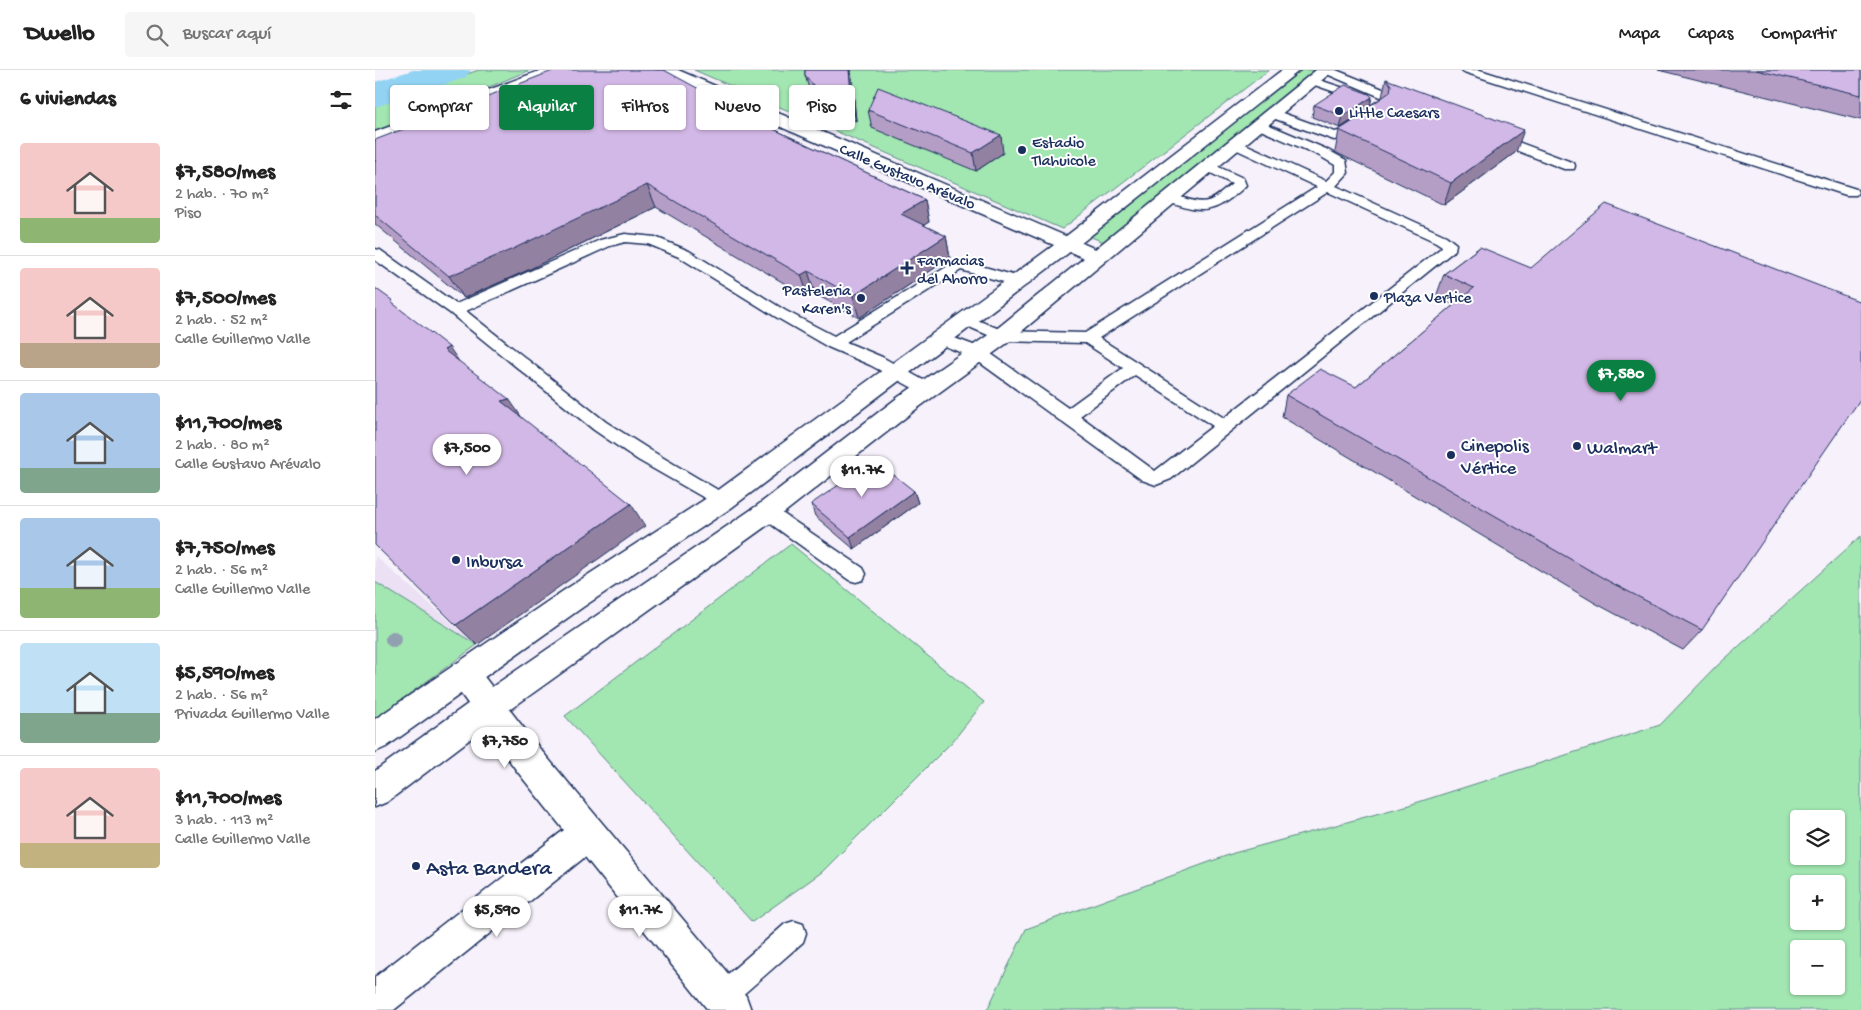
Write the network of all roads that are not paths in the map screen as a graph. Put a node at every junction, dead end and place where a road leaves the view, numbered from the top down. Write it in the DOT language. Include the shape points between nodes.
graph roads {
  1 [pos="557,70"];
  2 [pos="664,70"];
  3 [pos="1468,70"];
  4 [pos="1314,73"];
  5 [pos="1375,105"];
  6 [pos="1421,108"];
  7 [pos="1371,117"];
  8 [pos="1267,120"];
  9 [pos="1485,134"];
  10 [pos="375,138"];
  11 [pos="1237,144"];
  12 [pos="1569,166"];
  13 [pos="1211,167"];
  14 [pos="1328,186"];
  15 [pos="1851,192"];
  16 [pos="1170,198"];
  17 [pos="1068,244"];
  18 [pos="375,253"];
  19 [pos="1098,257"];
  20 [pos="1018,281"];
  21 [pos="455,310"];
  22 [pos="965,320"];
  23 [pos="1002,336"];
  24 [pos="941,338"];
  25 [pos="1089,338"];
  26 [pos="835,343"];
  27 [pos="978,353"];
  28 [pos="1134,368"];
  29 [pos="896,371"];
  30 [pos="926,389"];
  31 [pos="1068,416"];
  32 [pos="1225,426"];
  33 [pos="723,501"];
  34 [pos="767,512"];
  35 [pos="856,574"];
  36 [pos="463,674"];
  37 [pos="487,708"];
  38 [pos="375,737"];
  39 [pos="375,791"];
  40 [pos="587,834"];
  41 [pos="794,932"];
  42 [pos="375,1001"];
  43 [pos="727,1003"];
  1 -- 10 [label="main road"];
  2 -- 17 [label="main road, Calle Gustavo Arévalo"];
  3 -- 15 [label="lane"];
  4 -- 5 [label="lane"];
  4 -- 6 [label="lane"];
  4 -- 8 [label="main road"];
  4 -- 17 [label="main road"];
  7 -- 8 [label="lane" via="1344,134 1334,136"];
  8 -- 11 [label="main road"];
  8 -- 14 [label="lane" via="1341,163 1342,173"];
  9 -- 12 [label="lane"];
  11 -- 13 [label="main road"];
  11 -- 14 [label="lane"];
  13 -- 16 [label="main road"];
  13 -- 16 [label="lane" via="1238,181 1239,185 1208,207 1199,208"];
  14 -- 25 [label="lane"];
  14 -- 32 [label="lane" via="1441,239 1449,244 1449,250"];
  16 -- 19 [label="main road"];
  17 -- 19 [label="main road, Calle Gustavo Arévalo"];
  17 -- 20 [label="main road"];
  18 -- 21 [label="lane"];
  19 -- 23 [label="main road"];
  20 -- 22 [label="main road"];
  20 -- 26 [label="lane" via="958,266"];
  21 -- 26 [label="lane" via="605,243 625,238 651,240 684,254"];
  21 -- 33 [label="lane" via="600,426"];
  22 -- 23 [label="lane"];
  22 -- 24 [label="main road"];
  23 -- 25 [label="lane"];
  23 -- 27 [label="main road"];
  24 -- 27 [label="lane"];
  24 -- 29 [label="main road"];
  25 -- 28 [label="lane"];
  26 -- 29 [label="lane"];
  27 -- 30 [label="main road"];
  27 -- 31 [label="lane"];
  28 -- 31 [label="lane"];
  28 -- 32 [label="lane"];
  29 -- 30 [label="lane"];
  29 -- 33 [label="main road"];
  30 -- 34 [label="main road"];
  31 -- 32 [label="lane" via="1156,478"];
  33 -- 36 [label="main road"];
  34 -- 35 [label="lane"];
  34 -- 37 [label="main road"];
  36 -- 37 [label="main road"];
  36 -- 38 [label="main road"];
  37 -- 39 [label="main road"];
  37 -- 40 [label="main road"];
  40 -- 42 [label="main road"];
  40 -- 43 [label="main road"];
  41 -- 43 [label="lane"];
}
